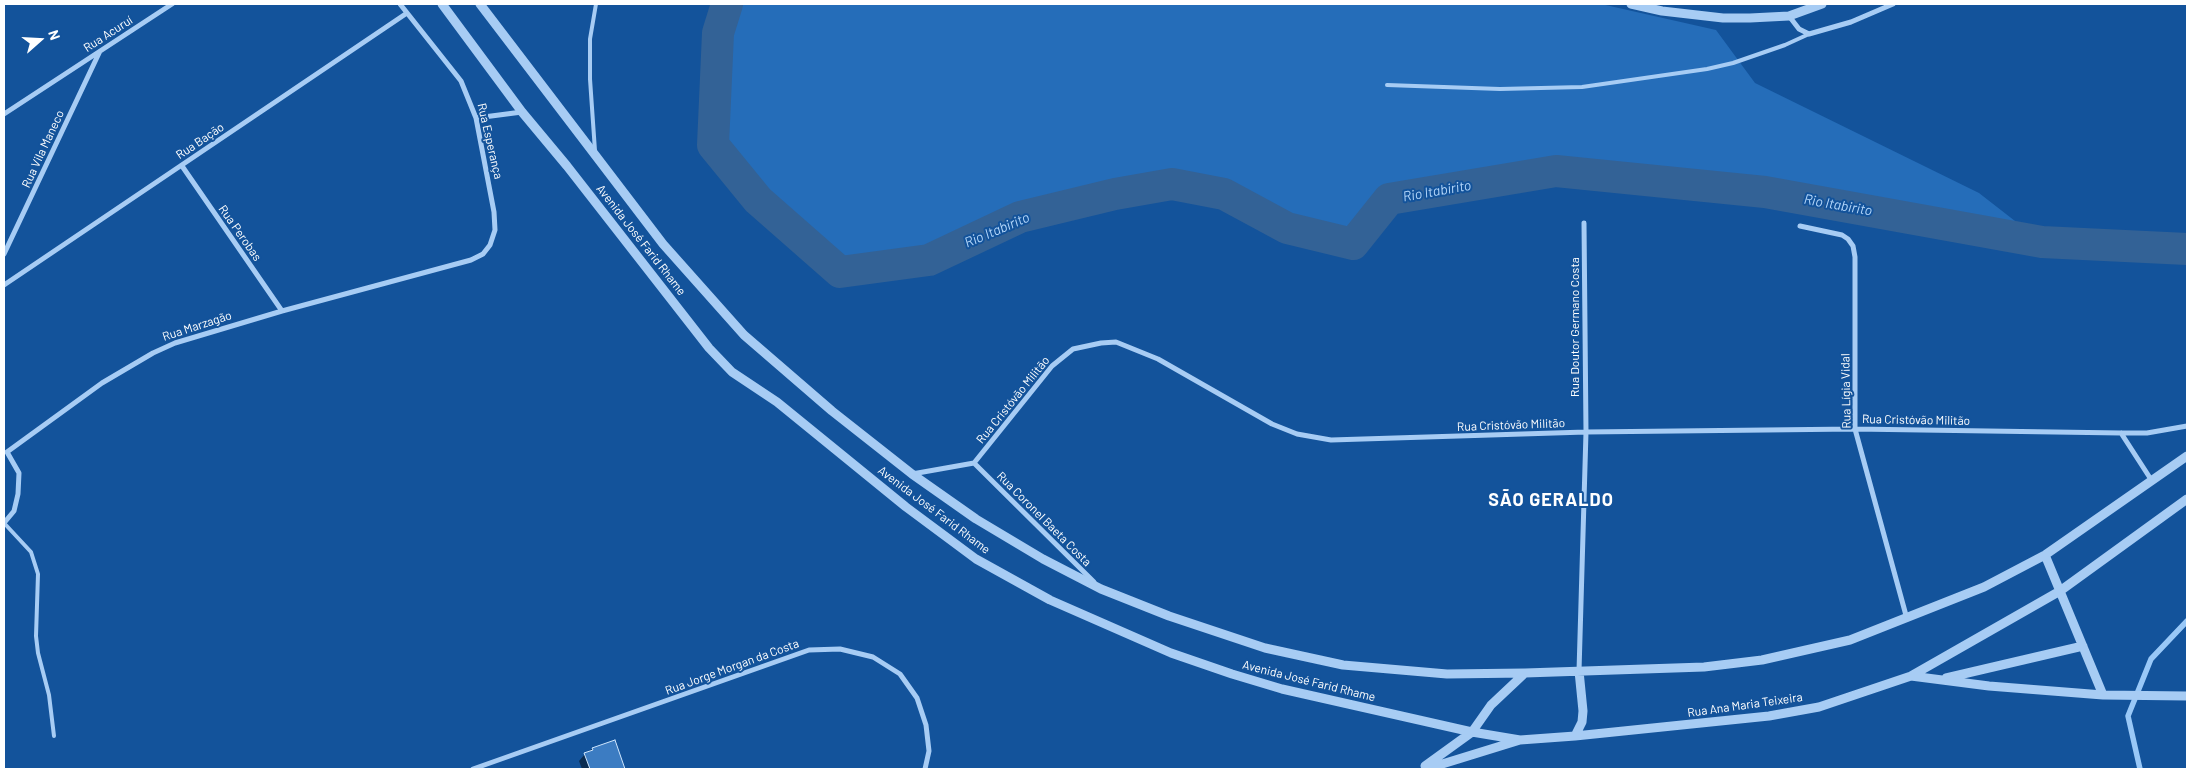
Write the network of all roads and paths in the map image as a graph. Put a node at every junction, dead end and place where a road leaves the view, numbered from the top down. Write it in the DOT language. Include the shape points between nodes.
graph roads {
  1 [pos="172,4"];
  2 [pos="400,4"];
  3 [pos="442,4"];
  4 [pos="480,4"];
  5 [pos="596,4"];
  6 [pos="1631,4"];
  7 [pos="1822,4"];
  8 [pos="1893,4"];
  9 [pos="407,13"];
  10 [pos="1788,16"];
  11 [pos="1809,34"];
  12 [pos="100,51"];
  13 [pos="1387,84"];
  14 [pos="522,112"];
  15 [pos="4,114"];
  16 [pos="476,118"];
  17 [pos="595,156"];
  18 [pos="182,166"];
  19 [pos="1584,223"];
  20 [pos="1800,226"];
  21 [pos="490,245"];
  22 [pos="4,254"];
  23 [pos="4,285"];
  24 [pos="282,311"];
  25 [pos="2187,426"];
  26 [pos="1855,429"];
  27 [pos="1586,432"];
  28 [pos="2121,434"];
  29 [pos="5,452"];
  30 [pos="2187,456"];
  31 [pos="974,463"];
  32 [pos="912,474"];
  33 [pos="2153,482"];
  34 [pos="2187,499"];
  35 [pos="4,523"];
  36 [pos="2045,555"];
  37 [pos="1101,589"];
  38 [pos="2060,591"];
  39 [pos="1907,619"];
  40 [pos="2083,646"];
  41 [pos="1579,671"];
  42 [pos="1525,673"];
  43 [pos="1911,676"];
  44 [pos="1941,679"];
  45 [pos="2108,695"];
  46 [pos="2187,696"];
  47 [pos="1472,732"];
  48 [pos="54,736"];
  49 [pos="1575,736"];
  50 [pos="1520,740"];
  51 [pos="474,769"];
  52 [pos="925,769"];
  53 [pos="1420,769"];
  54 [pos="1426,769"];
  1 -- 12 [label="street, Rua Acuruí"];
  2 -- 9 [label="street, Rua Esperança"];
  3 -- 14 [label="street, Avenida José Farid Rhame"];
  4 -- 17 [label="street"];
  5 -- 17 [label="lane" via="590,47"];
  6 -- 10 [label="street" via="1723,18"];
  7 -- 10 [label="street"];
  8 -- 11 [label="street" via="1851,22"];
  9 -- 16 [label="street, Rua Esperança" via="461,81"];
  9 -- 18 [label="street, Rua Bação"];
  10 -- 11 [label="street" via="1799,29"];
  11 -- 13 [label="lane" via="1733,63 1582,87 1500,89"];
  12 -- 15 [label="street, Rua Acuruí"];
  12 -- 22 [label="street, Rua Vila Maneco"];
  14 -- 16 [label="street"];
  14 -- 47 [label="street, Avenida José Farid Rhame" via="709,348 732,372 777,402 906,507 976,559 1050,600 1170,653 1282,689"];
  16 -- 21 [label="street, Rua Esperança" via="494,212 495,230"];
  17 -- 32 [label="street" via="663,244 744,336"];
  18 -- 23 [label="street, Rua Bação"];
  18 -- 24 [label="street, Rua Perobas"];
  19 -- 27 [label="street, Rua Doutor Germano Costa"];
  20 -- 26 [label="street, Rua Lígia Vidal" via="1842,235 1853,246"];
  21 -- 24 [label="street, Rua Marzagão" via="483,254 471,260"];
  24 -- 29 [label="street, Rua Marzagão" via="197,335 153,353 102,384"];
  25 -- 28 [label="street, Rua Cristóvão Militão"];
  26 -- 27 [label="street, Rua Cristóvão Militão"];
  26 -- 28 [label="street, Rua Cristóvão Militão"];
  26 -- 39 [label="street, Rua Lígia Vidal"];
  27 -- 31 [label="street, Rua Cristóvão Militão" via="1315,438 1272,424 1130,346 1100,342 1073,349 1052,366"];
  27 -- 41 [label="street, Rua Doutor Germano Costa"];
  28 -- 33 [label="street"];
  29 -- 35 [label="street, Rua Marzagão" via="19,473 14,511"];
  30 -- 33 [label="street"];
  31 -- 32 [label="street"];
  31 -- 37 [label="street, Rua Coronel Baeta Costa"];
  32 -- 37 [label="street" via="1043,559"];
  33 -- 36 [label="street"];
  34 -- 38 [label="street"];
  35 -- 48 [label="lane" via="31,552 38,574 36,636"];
  36 -- 38 [label="street"];
  36 -- 39 [label="street" via="1984,587"];
  37 -- 42 [label="street" via="1265,648 1343,665 1447,674"];
  38 -- 40 [label="street"];
  38 -- 43 [label="street"];
  39 -- 41 [label="street" via="1850,640 1762,660 1704,667"];
  40 -- 44 [label="street"];
  40 -- 45 [label="street"];
  41 -- 42 [label="street"];
  41 -- 49 [label="street" via="1583,711"];
  42 -- 47 [label="street" via="1491,705"];
  43 -- 44 [label="street, Rua Ana Maria Teixeira"];
  43 -- 49 [label="street, Rua Ana Maria Teixeira" via="1819,707 1769,716"];
  44 -- 45 [label="street, Rua Ana Maria Teixeira"];
  45 -- 46 [label="street, Rua Ana Maria Teixeira"];
  47 -- 50 [label="street, Avenida José Farid Rhame"];
  47 -- 53 [label="street"];
  49 -- 50 [label="street, Rua Ana Maria Teixeira"];
  50 -- 54 [label="street, Rua Ana Maria Teixeira"];
  51 -- 52 [label="street, Rua Jorge Morgan da Costa" via="809,650 840,650 874,657 900,674 917,698 926,725 929,751"];
}
